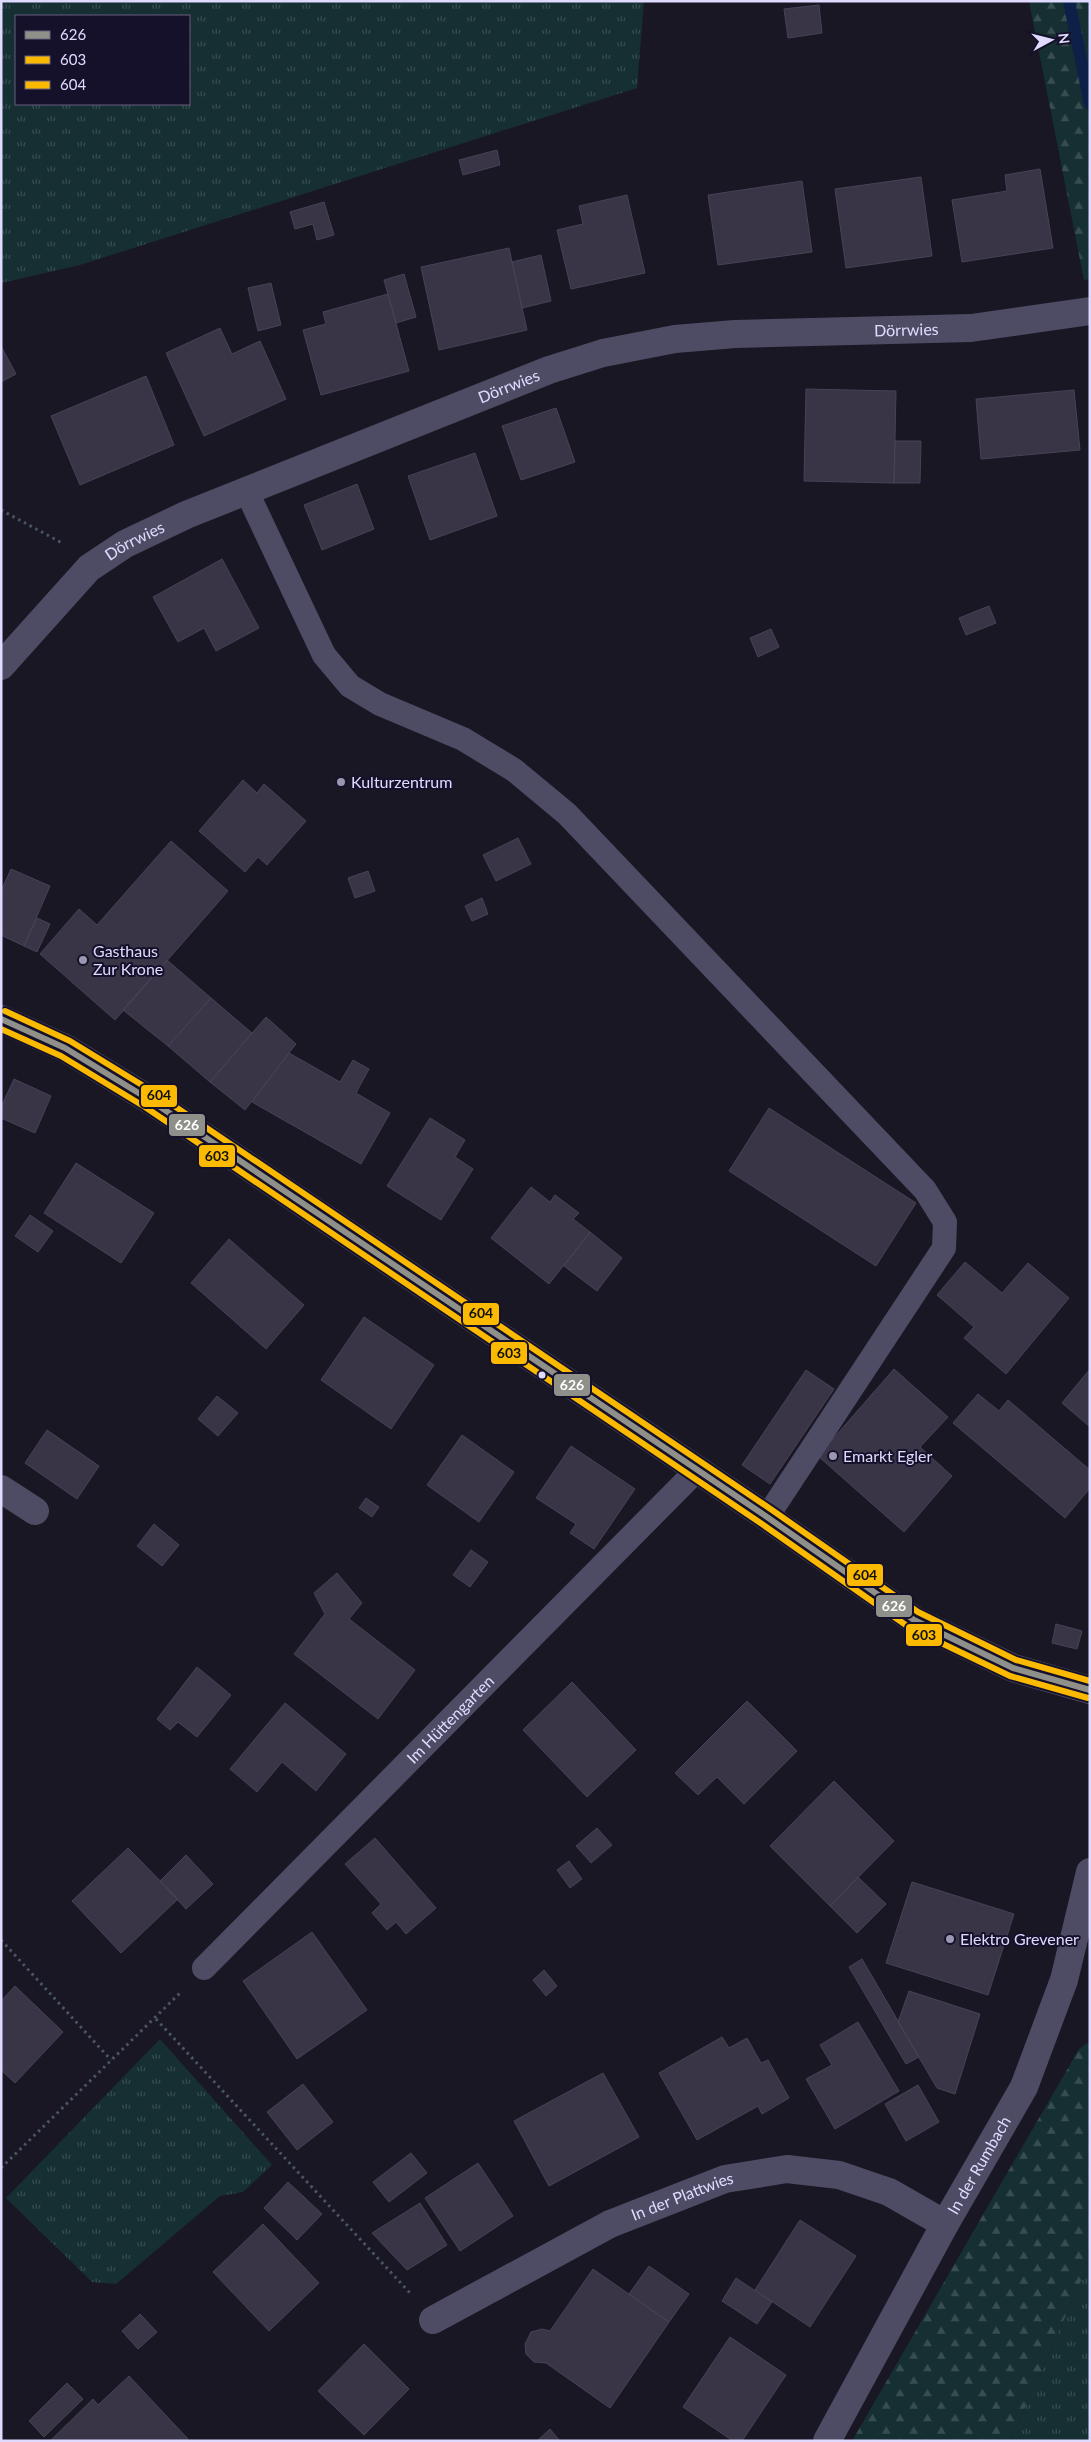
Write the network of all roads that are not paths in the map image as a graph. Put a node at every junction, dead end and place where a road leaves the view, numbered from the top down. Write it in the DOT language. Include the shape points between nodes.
graph roads {
  1 [pos="1090,311"];
  2 [pos="248,492"];
  3 [pos="1,666"];
  4 [pos="1,1019"];
  5 [pos="697,1470"];
  6 [pos="1,1489"];
  7 [pos="35,1511"];
  8 [pos="767,1517"];
  9 [pos="1090,1690"];
  10 [pos="1090,1872"];
  11 [pos="204,1968"];
  12 [pos="945,2224"];
  13 [pos="433,2320"];
  14 [pos="827,2441"];
  1 -- 2 [label="street, Dörrwies" via="971,328 684,338 603,353 550,370"];
  2 -- 3 [label="street, Dörrwies" via="186,515 125,544 89,568"];
  2 -- 8 [label="lane" via="324,655 350,686 380,704 463,739 514,770 567,814 926,1190 945,1222 944,1248"];
  4 -- 5 [label="main road" via="65,1048 150,1100"];
  5 -- 8 [label="main road"];
  5 -- 11 [label="lane, Im Hüttengarten"];
  6 -- 7 [label="street"];
  8 -- 9 [label="main road" via="914,1620 1013,1668"];
  10 -- 12 [label="street, In der Rumbach" via="1064,1980 1024,2087"];
  12 -- 13 [label="street, In der Plattwies" via="889,2192 839,2175 787,2169 725,2179 610,2224"];
  12 -- 14 [label="street, In der Rumbach"];
}
